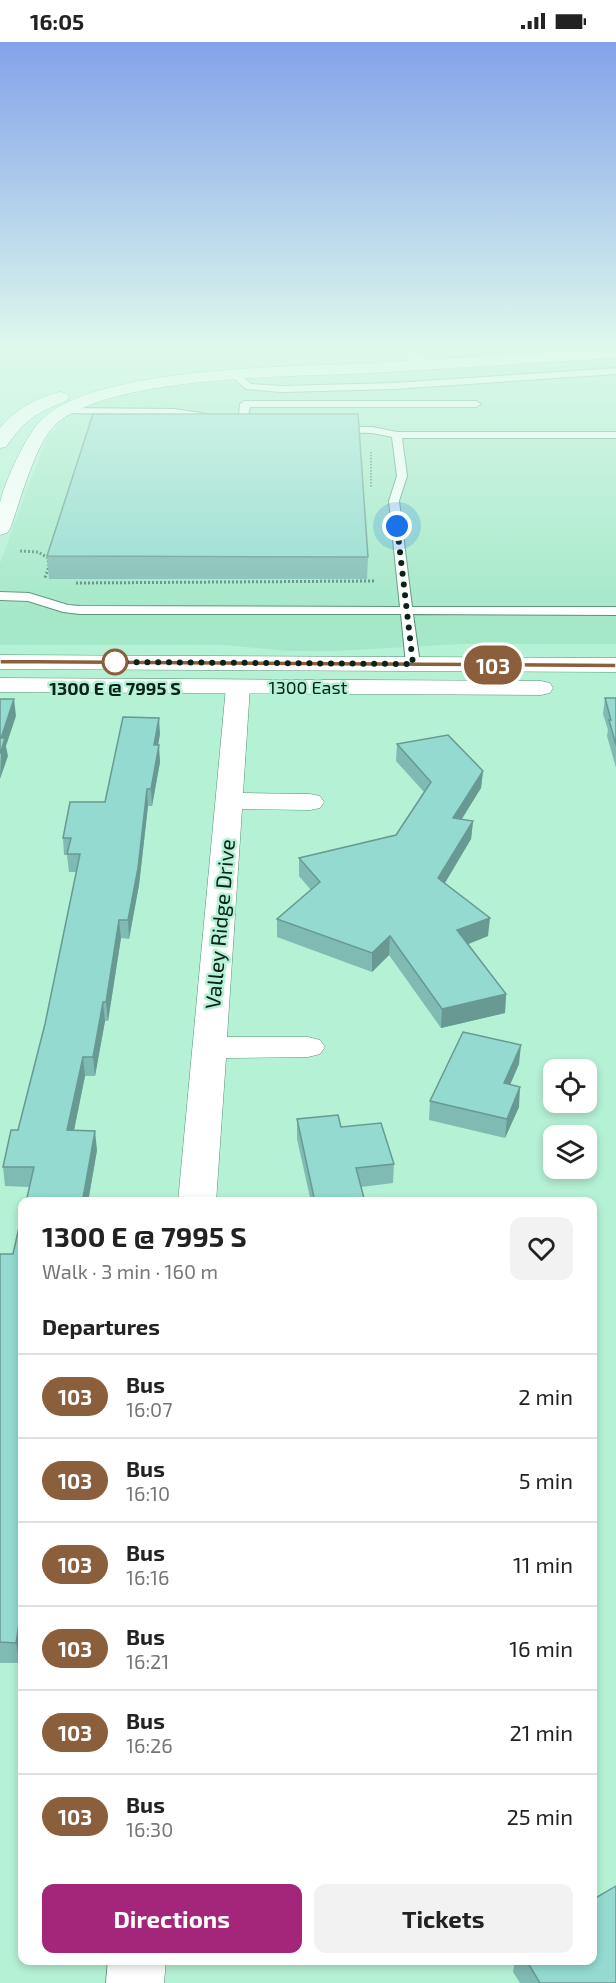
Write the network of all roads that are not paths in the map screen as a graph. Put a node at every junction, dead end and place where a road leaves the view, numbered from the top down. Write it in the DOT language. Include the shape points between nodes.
graph roads {
  1 [pos="397,435"];
  2 [pos="37,436"];
  3 [pos="0,529"];
  4 [pos="0,596"];
  5 [pos="406,611"];
  6 [pos="616,611"];
  7 [pos="0,662"];
  8 [pos="413,664"];
  9 [pos="616,665"];
  10 [pos="0,685"];
  11 [pos="238,687"];
  12 [pos="569,688"];
  13 [pos="229,801"];
  14 [pos="310,801"];
  15 [pos="308,1047"];
  16 [pos="210,1048"];
  17 [pos="197,1197"];
  18 [pos="137,1965"];
  19 [pos="135,1983"];
  1 -- 5 [label="lane" via="402,476 394,501"];
  2 -- 3 [label="street"];
  4 -- 5 [label="lane" via="29,597 80,610"];
  5 -- 6 [label="lane"];
  5 -- 8 [label="lane"];
  7 -- 8 [label="street, 1300 East"];
  8 -- 9 [label="street, 1300 East"];
  10 -- 11 [label="street, 1300 East"];
  11 -- 12 [label="street, 1300 East"];
  11 -- 13 [label="street, Valley Ridge Drive"];
  13 -- 14 [label="street"];
  13 -- 16 [label="street, Valley Ridge Drive"];
  15 -- 16 [label="street"];
  16 -- 17 [label="street, Valley Ridge Drive"];
  18 -- 19 [label="street"];
}
